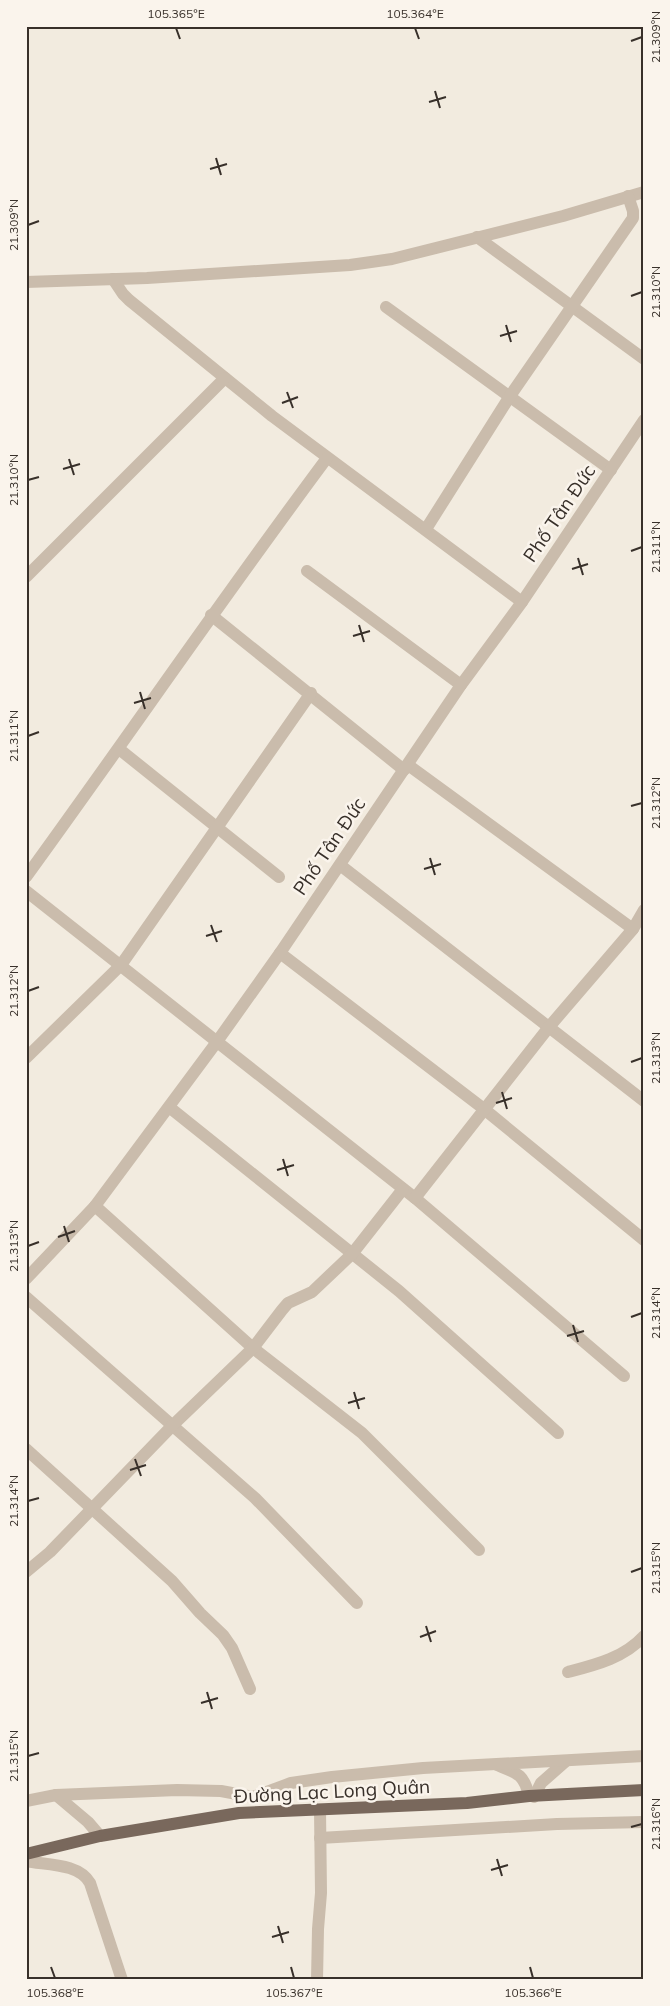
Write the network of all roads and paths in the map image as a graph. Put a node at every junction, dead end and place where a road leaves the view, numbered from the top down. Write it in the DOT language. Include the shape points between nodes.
graph roads {
  1 [pos="644,192"];
  2 [pos="628,196"];
  3 [pos="477,236"];
  4 [pos="113,278"];
  5 [pos="26,282"];
  6 [pos="386,307"];
  7 [pos="572,307"];
  8 [pos="644,360"];
  9 [pos="225,378"];
  10 [pos="510,396"];
  11 [pos="644,420"];
  12 [pos="327,458"];
  13 [pos="611,470"];
  14 [pos="426,529"];
  15 [pos="307,570"];
  16 [pos="27,575"];
  17 [pos="522,602"];
  18 [pos="212,615"];
  19 [pos="461,685"];
  20 [pos="311,693"];
  21 [pos="119,749"];
  22 [pos="406,767"];
  23 [pos="217,828"];
  24 [pos="340,865"];
  25 [pos="26,877"];
  26 [pos="279,877"];
  27 [pos="26,891"];
  28 [pos="644,910"];
  29 [pos="633,929"];
  30 [pos="280,953"];
  31 [pos="121,965"];
  32 [pos="549,1027"];
  33 [pos="216,1043"];
  34 [pos="26,1058"];
  35 [pos="644,1101"];
  36 [pos="168,1107"];
  37 [pos="484,1109"];
  38 [pos="403,1189"];
  39 [pos="415,1198"];
  40 [pos="95,1206"];
  41 [pos="644,1240"];
  42 [pos="352,1254"];
  43 [pos="26,1279"];
  44 [pos="26,1297"];
  45 [pos="253,1348"];
  46 [pos="624,1376"];
  47 [pos="172,1425"];
  48 [pos="558,1433"];
  49 [pos="26,1449"];
  50 [pos="92,1508"];
  51 [pos="479,1550"];
  52 [pos="26,1572"];
  53 [pos="357,1603"];
  54 [pos="644,1636"];
  55 [pos="568,1672"];
  56 [pos="250,1688"];
  57 [pos="644,1756"];
  58 [pos="566,1761"];
  59 [pos="495,1764"];
  60 [pos="644,1790"];
  61 [pos="56,1795"];
  62 [pos="532,1796"];
  63 [pos="252,1797"];
  64 [pos="26,1801"];
  65 [pos="320,1810"];
  66 [pos="256,1813"];
  67 [pos="644,1822"];
  68 [pos="100,1836"];
  69 [pos="320,1838"];
  70 [pos="26,1854"];
  71 [pos="26,1861"];
  72 [pos="122,1980"];
  73 [pos="318,1980"];
  1 -- 2 [label="street"];
  2 -- 3 [label="street" via="563,216"];
  2 -- 7 [label="street" via="634,218"];
  3 -- 4 [label="street" via="392,259 350,265"];
  3 -- 7 [label="street"];
  4 -- 5 [label="street"];
  4 -- 9 [label="street" via="129,300"];
  6 -- 10 [label="street"];
  7 -- 8 [label="street"];
  7 -- 10 [label="street"];
  9 -- 12 [label="street"];
  9 -- 16 [label="street"];
  10 -- 13 [label="street"];
  10 -- 14 [label="street"];
  11 -- 13 [label="street, Phố Tân Đức"];
  12 -- 14 [label="street"];
  12 -- 18 [label="street"];
  13 -- 17 [label="street, Phố Tân Đức"];
  14 -- 17 [label="street"];
  15 -- 19 [label="street"];
  17 -- 19 [label="street, Phố Tân Đức"];
  18 -- 20 [label="street"];
  18 -- 21 [label="street"];
  19 -- 22 [label="street, Phố Tân Đức"];
  20 -- 22 [label="street"];
  20 -- 23 [label="street"];
  21 -- 23 [label="street"];
  21 -- 25 [label="street"];
  22 -- 24 [label="street, Phố Tân Đức"];
  22 -- 29 [label="street"];
  23 -- 26 [label="street"];
  23 -- 31 [label="street"];
  24 -- 30 [label="street, Phố Tân Đức"];
  24 -- 32 [label="street"];
  27 -- 31 [label="street"];
  28 -- 29 [label="street"];
  29 -- 32 [label="street"];
  30 -- 33 [label="street, Phố Tân Đức"];
  30 -- 37 [label="street"];
  31 -- 33 [label="street"];
  31 -- 34 [label="street"];
  32 -- 35 [label="street"];
  32 -- 37 [label="street"];
  33 -- 36 [label="street, Phố Tân Đức"];
  33 -- 38 [label="street"];
  36 -- 40 [label="street, Phố Tân Đức"];
  36 -- 42 [label="street"];
  37 -- 39 [label="street"];
  37 -- 41 [label="street"];
  38 -- 39 [label="street"];
  38 -- 42 [label="street"];
  39 -- 46 [label="street"];
  40 -- 43 [label="street, Phố Tân Đức"];
  40 -- 45 [label="street"];
  42 -- 45 [label="street" via="312,1292 288,1303"];
  42 -- 48 [label="street" via="399,1291"];
  44 -- 47 [label="street"];
  45 -- 47 [label="street"];
  45 -- 51 [label="street" via="362,1433"];
  47 -- 50 [label="street"];
  47 -- 53 [label="street" via="255,1498"];
  49 -- 50 [label="street"];
  50 -- 52 [label="street"];
  50 -- 56 [label="street" via="172,1581 223,1635"];
  54 -- 55 [label="street" via="625,1652 598,1665"];
  57 -- 58 [label="street"];
  58 -- 59 [label="street"];
  58 -- 62 [label="street" via="540,1783"];
  59 -- 62 [label="street" via="519,1774"];
  59 -- 63 [label="street" via="315,1778"];
  60 -- 62 [label="main road, Đường Lạc Long Quân"];
  61 -- 63 [label="street" via="177,1790 220,1791"];
  61 -- 64 [label="street"];
  61 -- 68 [label="street"];
  62 -- 65 [label="main road, Đường Lạc Long Quân" via="467,1803"];
  63 -- 66 [label="street"];
  65 -- 66 [label="main road, Đường Lạc Long Quân"];
  65 -- 69 [label="street"];
  66 -- 68 [label="main road, Đường Lạc Long Quân" via="238,1813"];
  67 -- 69 [label="street"];
  68 -- 70 [label="main road, Đường Lạc Long Quân"];
  69 -- 73 [label="street"];
  71 -- 72 [label="street" via="75,1870 86,1876"];
}
